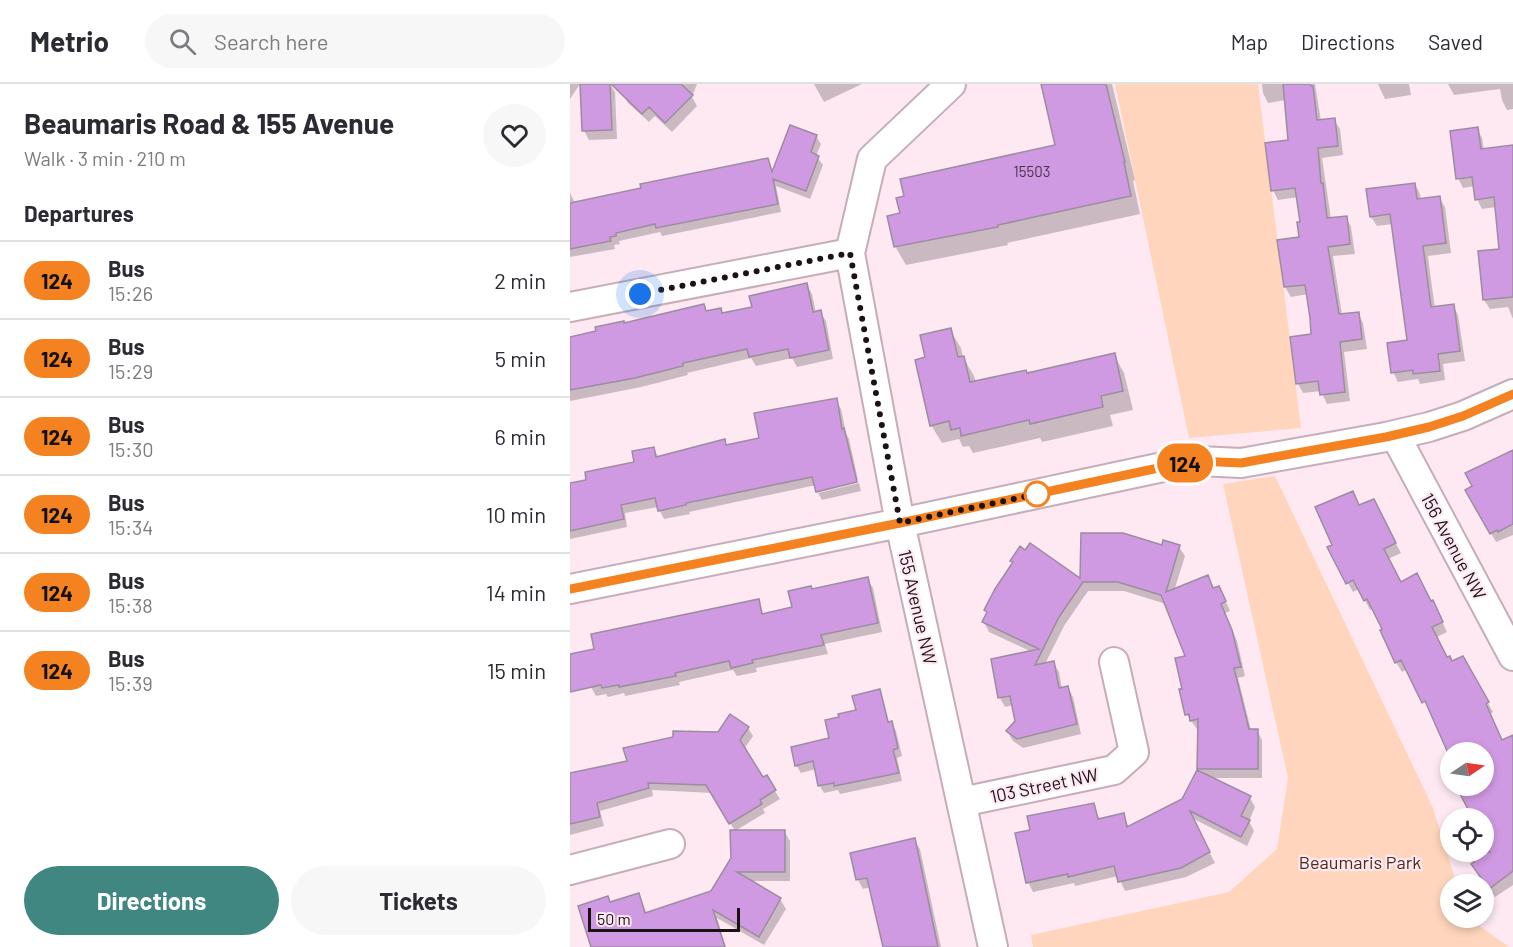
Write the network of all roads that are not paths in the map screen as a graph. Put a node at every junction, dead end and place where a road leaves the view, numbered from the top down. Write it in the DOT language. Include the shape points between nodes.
graph roads {
  1 [pos="949,84"];
  2 [pos="850,253"];
  3 [pos="570,307"];
  4 [pos="1513,394"];
  5 [pos="1395,435"];
  6 [pos="900,523"];
  7 [pos="570,589"];
  8 [pos="1513,656"];
  9 [pos="1114,662"];
  10 [pos="962,802"];
  11 [pos="670,844"];
  12 [pos="570,870"];
  13 [pos="993,947"];
  1 -- 2 [label="street, 155 Avenue NW" via="872,159"];
  2 -- 3 [label="street"];
  2 -- 6 [label="street, 155 Avenue NW"];
  4 -- 5 [label="street" via="1463,416"];
  5 -- 6 [label="street" via="1241,463 1197,461 1163,467"];
  5 -- 8 [label="street, 156 Avenue NW"];
  6 -- 7 [label="street"];
  6 -- 10 [label="street, 155 Avenue NW"];
  9 -- 10 [label="street, 103 Street NW" via="1134,752 1114,770"];
  10 -- 13 [label="street, 155 Avenue NW"];
  11 -- 12 [label="street"];
}
